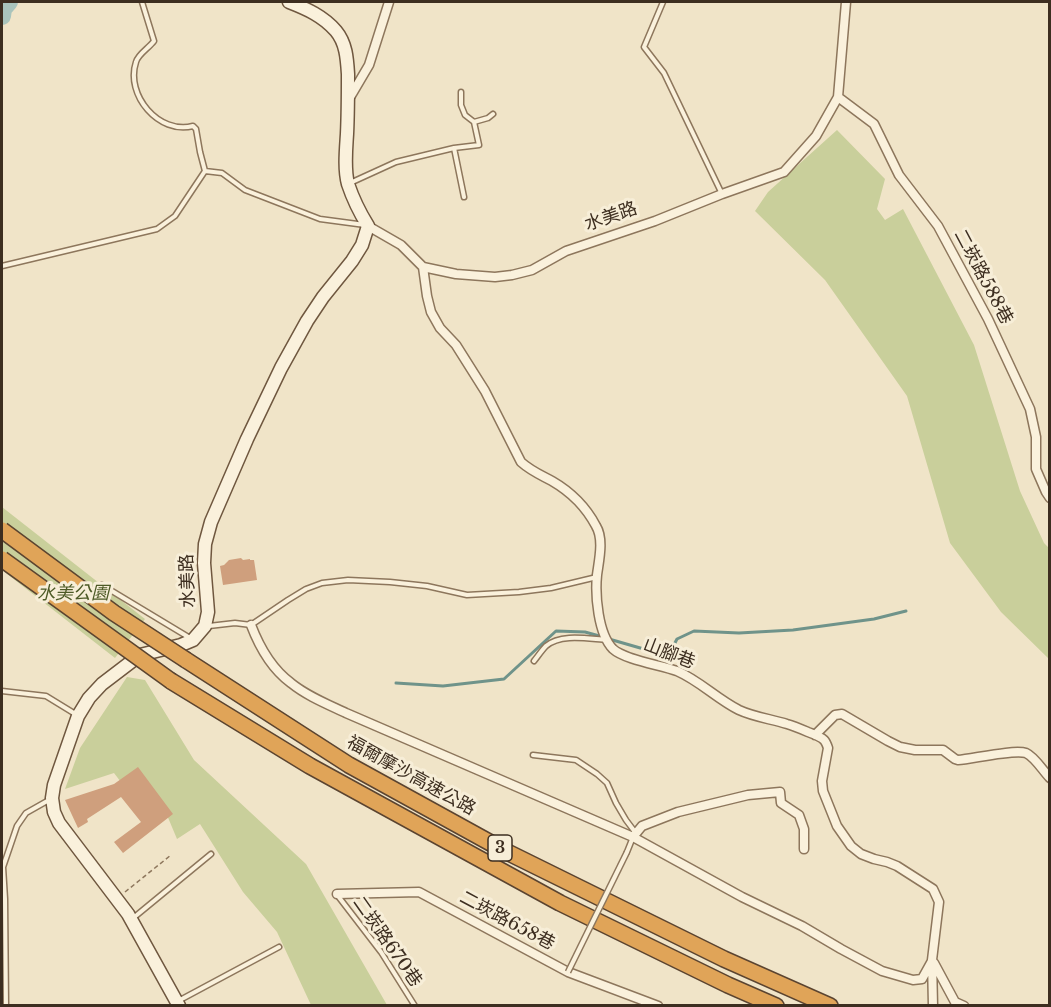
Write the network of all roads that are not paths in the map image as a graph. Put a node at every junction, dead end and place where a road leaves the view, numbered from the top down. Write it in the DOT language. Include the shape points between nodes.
graph roads {
  1 [pos="142,2"];
  2 [pos="289,2"];
  3 [pos="389,2"];
  4 [pos="663,2"];
  5 [pos="846,2"];
  6 [pos="461,92"];
  7 [pos="838,98"];
  8 [pos="348,99"];
  9 [pos="493,114"];
  10 [pos="474,122"];
  11 [pos="454,148"];
  12 [pos="205,171"];
  13 [pos="348,183"];
  14 [pos="722,194"];
  15 [pos="464,197"];
  16 [pos="368,226"];
  17 [pos="2,266"];
  18 [pos="423,267"];
  19 [pos="1050,498"];
  20 [pos="2,530"];
  21 [pos="2,559"];
  22 [pos="597,577"];
  23 [pos="102,585"];
  24 [pos="251,625"];
  25 [pos="205,626"];
  26 [pos="193,640"];
  27 [pos="607,640"];
  28 [pos="534,661"];
  29 [pos="2,691"];
  30 [pos="78,716"];
  31 [pos="815,735"];
  32 [pos="533,755"];
  33 [pos="1050,778"];
  34 [pos="52,798"];
  35 [pos="634,835"];
  36 [pos="804,849"];
  37 [pos="211,854"];
  38 [pos="337,894"];
  39 [pos="131,919"];
  40 [pos="279,947"];
  41 [pos="932,960"];
  42 [pos="568,972"];
  43 [pos="647,1003"];
  44 [pos="178,1004"];
  45 [pos="6,1005"];
  46 [pos="415,1005"];
  47 [pos="658,1005"];
  48 [pos="776,1005"];
  49 [pos="830,1005"];
  50 [pos="933,1005"];
  51 [pos="964,1005"];
  1 -- 12 [label="lane" via="154,41 136,58 135,87 151,115 162,122 196,129"];
  2 -- 8 [label="street" via="311,10 336,30 347,56"];
  3 -- 8 [label="street" via="369,65"];
  4 -- 14 [label="lane" via="644,47 664,74"];
  5 -- 7 [label="street"];
  6 -- 10 [label="lane" via="465,116"];
  7 -- 14 [label="street, 水美路" via="816,136 784,172"];
  7 -- 19 [label="street, 二崁路588巷" via="874,124 899,175 938,226 988,319 1030,409 1036,437 1036,469"];
  8 -- 13 [label="street"];
  9 -- 10 [label="lane"];
  10 -- 11 [label="lane" via="479,145"];
  11 -- 13 [label="lane" via="396,162"];
  11 -- 15 [label="lane"];
  12 -- 16 [label="lane" via="222,173 245,190 320,219"];
  12 -- 17 [label="lane" via="175,216 157,230"];
  13 -- 16 [label="street"];
  14 -- 18 [label="street, 水美路" via="512,275 456,274"];
  16 -- 18 [label="street" via="401,245"];
  16 -- 25 [label="street, 水美路" via="362,245 307,321 281,368 211,522 204,544 208,612"];
  18 -- 22 [label="street" via="431,312 486,390 521,462 574,496 598,528"];
  20 -- 49 [label="highway, 福爾摩沙高速公路 / 3, bridge" via="114,613 349,765 507,852 724,959"];
  21 -- 48 [label="highway, 3, bridge" via="171,681 310,766 560,903"];
  22 -- 24 [label="lane" via="551,588 467,595 390,582 322,583"];
  22 -- 27 [label="street" via="600,617"];
  23 -- 26 [label="lane"];
  24 -- 25 [label="lane"];
  24 -- 35 [label="street" via="271,663 306,694"];
  25 -- 26 [label="street, 水美路"];
  26 -- 30 [label="street" via="140,655 102,684"];
  27 -- 28 [label="lane" via="555,640"];
  27 -- 31 [label="street, 山腳巷" via="620,653 687,675 741,711"];
  29 -- 30 [label="lane" via="46,696"];
  30 -- 34 [label="street"];
  31 -- 33 [label="street" via="835,715 842,714 900,747 943,750 958,760 1027,753"];
  31 -- 41 [label="street" via="828,748 823,791 837,826 851,846 861,854 897,866 933,889 939,902"];
  32 -- 35 [label="lane" via="576,760 597,774 607,783"];
  34 -- 39 [label="street" via="59,823"];
  34 -- 45 [label="lane" via="26,813 16,826 3,867"];
  35 -- 36 [label="street" via="642,826 678,812 748,795 780,792 781,802 799,814"];
  35 -- 41 [label="street" via="882,971 922,979"];
  35 -- 42 [label="lane, bridge"];
  37 -- 39 [label="lane"];
  38 -- 42 [label="street, 二崁路658巷" via="419,892"];
  38 -- 46 [label="lane, 二崁路670巷"];
  39 -- 44 [label="street"];
  40 -- 44 [label="lane"];
  41 -- 50 [label="street"];
  41 -- 51 [label="street" via="955,1002"];
  42 -- 43 [label="street, 二崁路658巷"];
  43 -- 47 [label="street, 二崁路658巷"];
}
